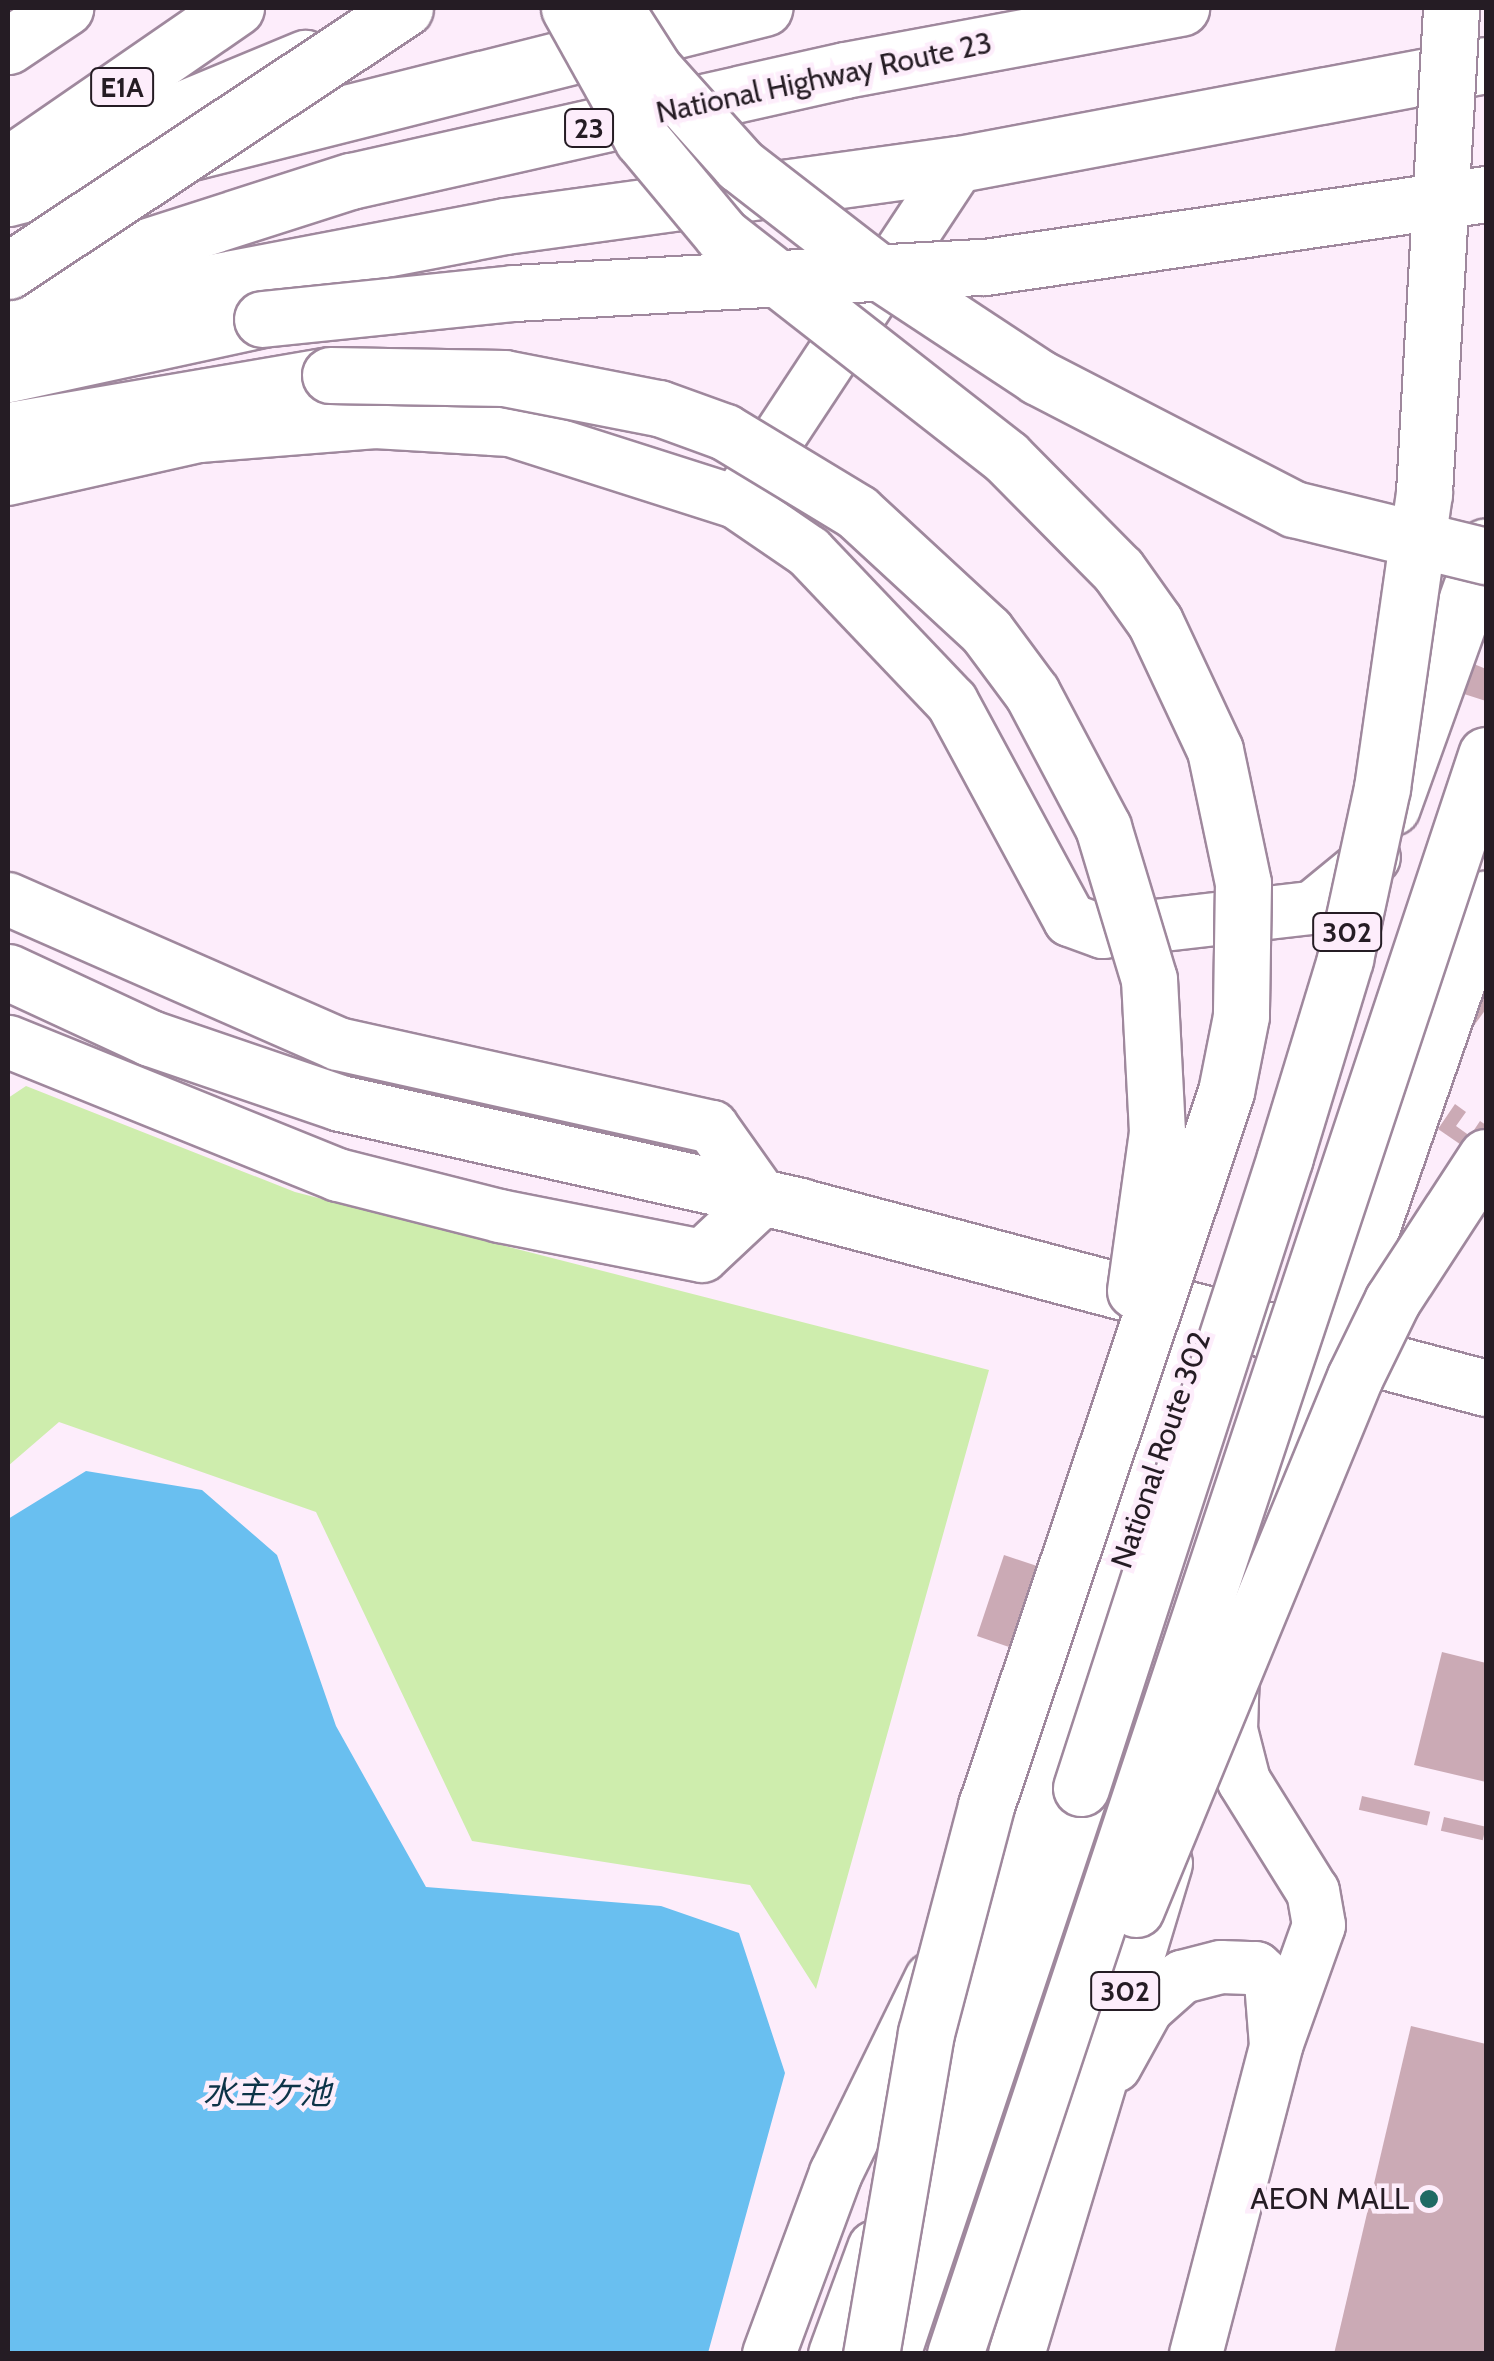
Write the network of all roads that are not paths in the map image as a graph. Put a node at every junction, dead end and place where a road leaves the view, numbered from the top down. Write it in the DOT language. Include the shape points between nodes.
graph roads {
  1 [pos="65,8"];
  2 [pos="236,8"];
  3 [pos="405,8"];
  4 [pos="425,8"];
  5 [pos="570,8"];
  6 [pos="615,8"];
  7 [pos="764,8"];
  8 [pos="1181,8"];
  9 [pos="1451,8"];
  10 [pos="8,46"];
  11 [pos="1486,66"];
  12 [pos="960,164"];
  13 [pos="8,165"];
  14 [pos="8,182"];
  15 [pos="1486,194"];
  16 [pos="8,198"];
  17 [pos="8,271"];
  18 [pos="8,291"];
  19 [pos="8,321"];
  20 [pos="8,374"];
  21 [pos="8,430"];
  22 [pos="8,479"];
  23 [pos="736,502"];
  24 [pos="1486,546"];
  25 [pos="1486,556"];
  26 [pos="1486,755"];
  27 [pos="1374,856"];
  28 [pos="1486,898"];
  29 [pos="8,899"];
  30 [pos="8,972"];
  31 [pos="8,1042"];
  32 [pos="1486,1157"];
  33 [pos="762,1199"];
  34 [pos="1206,1317"];
  35 [pos="1327,1350"];
  36 [pos="1486,1388"];
  37 [pos="1110,1421"];
  38 [pos="1234,1629"];
  39 [pos="1058,1747"];
  40 [pos="1276,2046"];
  41 [pos="1086,2120"];
  42 [pos="770,2354"];
  43 [pos="836,2354"];
  44 [pos="871,2354"];
  45 [pos="892,2354"];
  46 [pos="955,2354"];
  47 [pos="974,2354"];
  48 [pos="1016,2354"];
  49 [pos="1196,2354"];
  1 -- 10 [label="main road"];
  2 -- 13 [label="main road, E1A"];
  3 -- 17 [label="main road, bridge"];
  4 -- 14 [label="main road"];
  5 -- 37 [label="main road, bridge" via="642,139 722,235 1006,457 1118,570 1155,622 1215,750 1244,883 1241,1016 1202,1177"];
  6 -- 25 [label="main road, bridge" via="654,69 740,165 872,268 1038,377 1294,510"];
  7 -- 16 [label="main road"];
  8 -- 18 [label="main road, National Highway Route 23 / 23" via="845,70 351,182"];
  9 -- 45 [label="main road, bridge" via="1424,494 1385,770 1345,960"];
  11 -- 12 [label="main road"];
  12 -- 19 [label="main road" via="505,226"];
  12 -- 23 [label="street"];
  15 -- 20 [label="main road, bridge" via="985,266 297,315 138,340"];
  21 -- 37 [label="main road, bridge" via="330,375 542,383 725,432 858,512 926,568 986,631 1072,762 1131,901 1149,979 1157,1132"];
  22 -- 23 [label="street" via="199,436 375,422 510,430"];
  23 -- 27 [label="street" via="884,620 952,702 1070,920 1103,932 1312,908"];
  24 -- 27 [label="main road, National Route 302 / 302"];
  26 -- 46 [label="main road, bridge"];
  27 -- 34 [label="main road, National Route 302 / 302"];
  28 -- 35 [label="main road, 302"];
  29 -- 33 [label="street" via="338,1044 712,1128"];
  30 -- 33 [label="main road" via="150,1038 340,1103"];
  31 -- 33 [label="street" via="338,1175 500,1216 702,1256"];
  32 -- 47 [label="main road, bridge" via="1392,1301 1348,1394 1150,1873"];
  33 -- 34 [label="main road"];
  34 -- 35 [label="main road"];
  34 -- 39 [label="main road, National Route 302 / 302"];
  35 -- 36 [label="main road"];
  35 -- 38 [label="main road, 302"];
  37 -- 44 [label="main road, bridge" via="952,1928"];
  38 -- 40 [label="street" via="1231,1730 1244,1780 1319,1909"];
  38 -- 41 [label="main road, 302"];
  39 -- 42 [label="street" via="880,2073"];
  39 -- 43 [label="main road, National Route 302 / 302"];
  40 -- 41 [label="street" via="1276,2000 1256,1968 1182,1978 1147,2008"];
  40 -- 49 [label="street"];
  41 -- 48 [label="main road, 302"];
}
